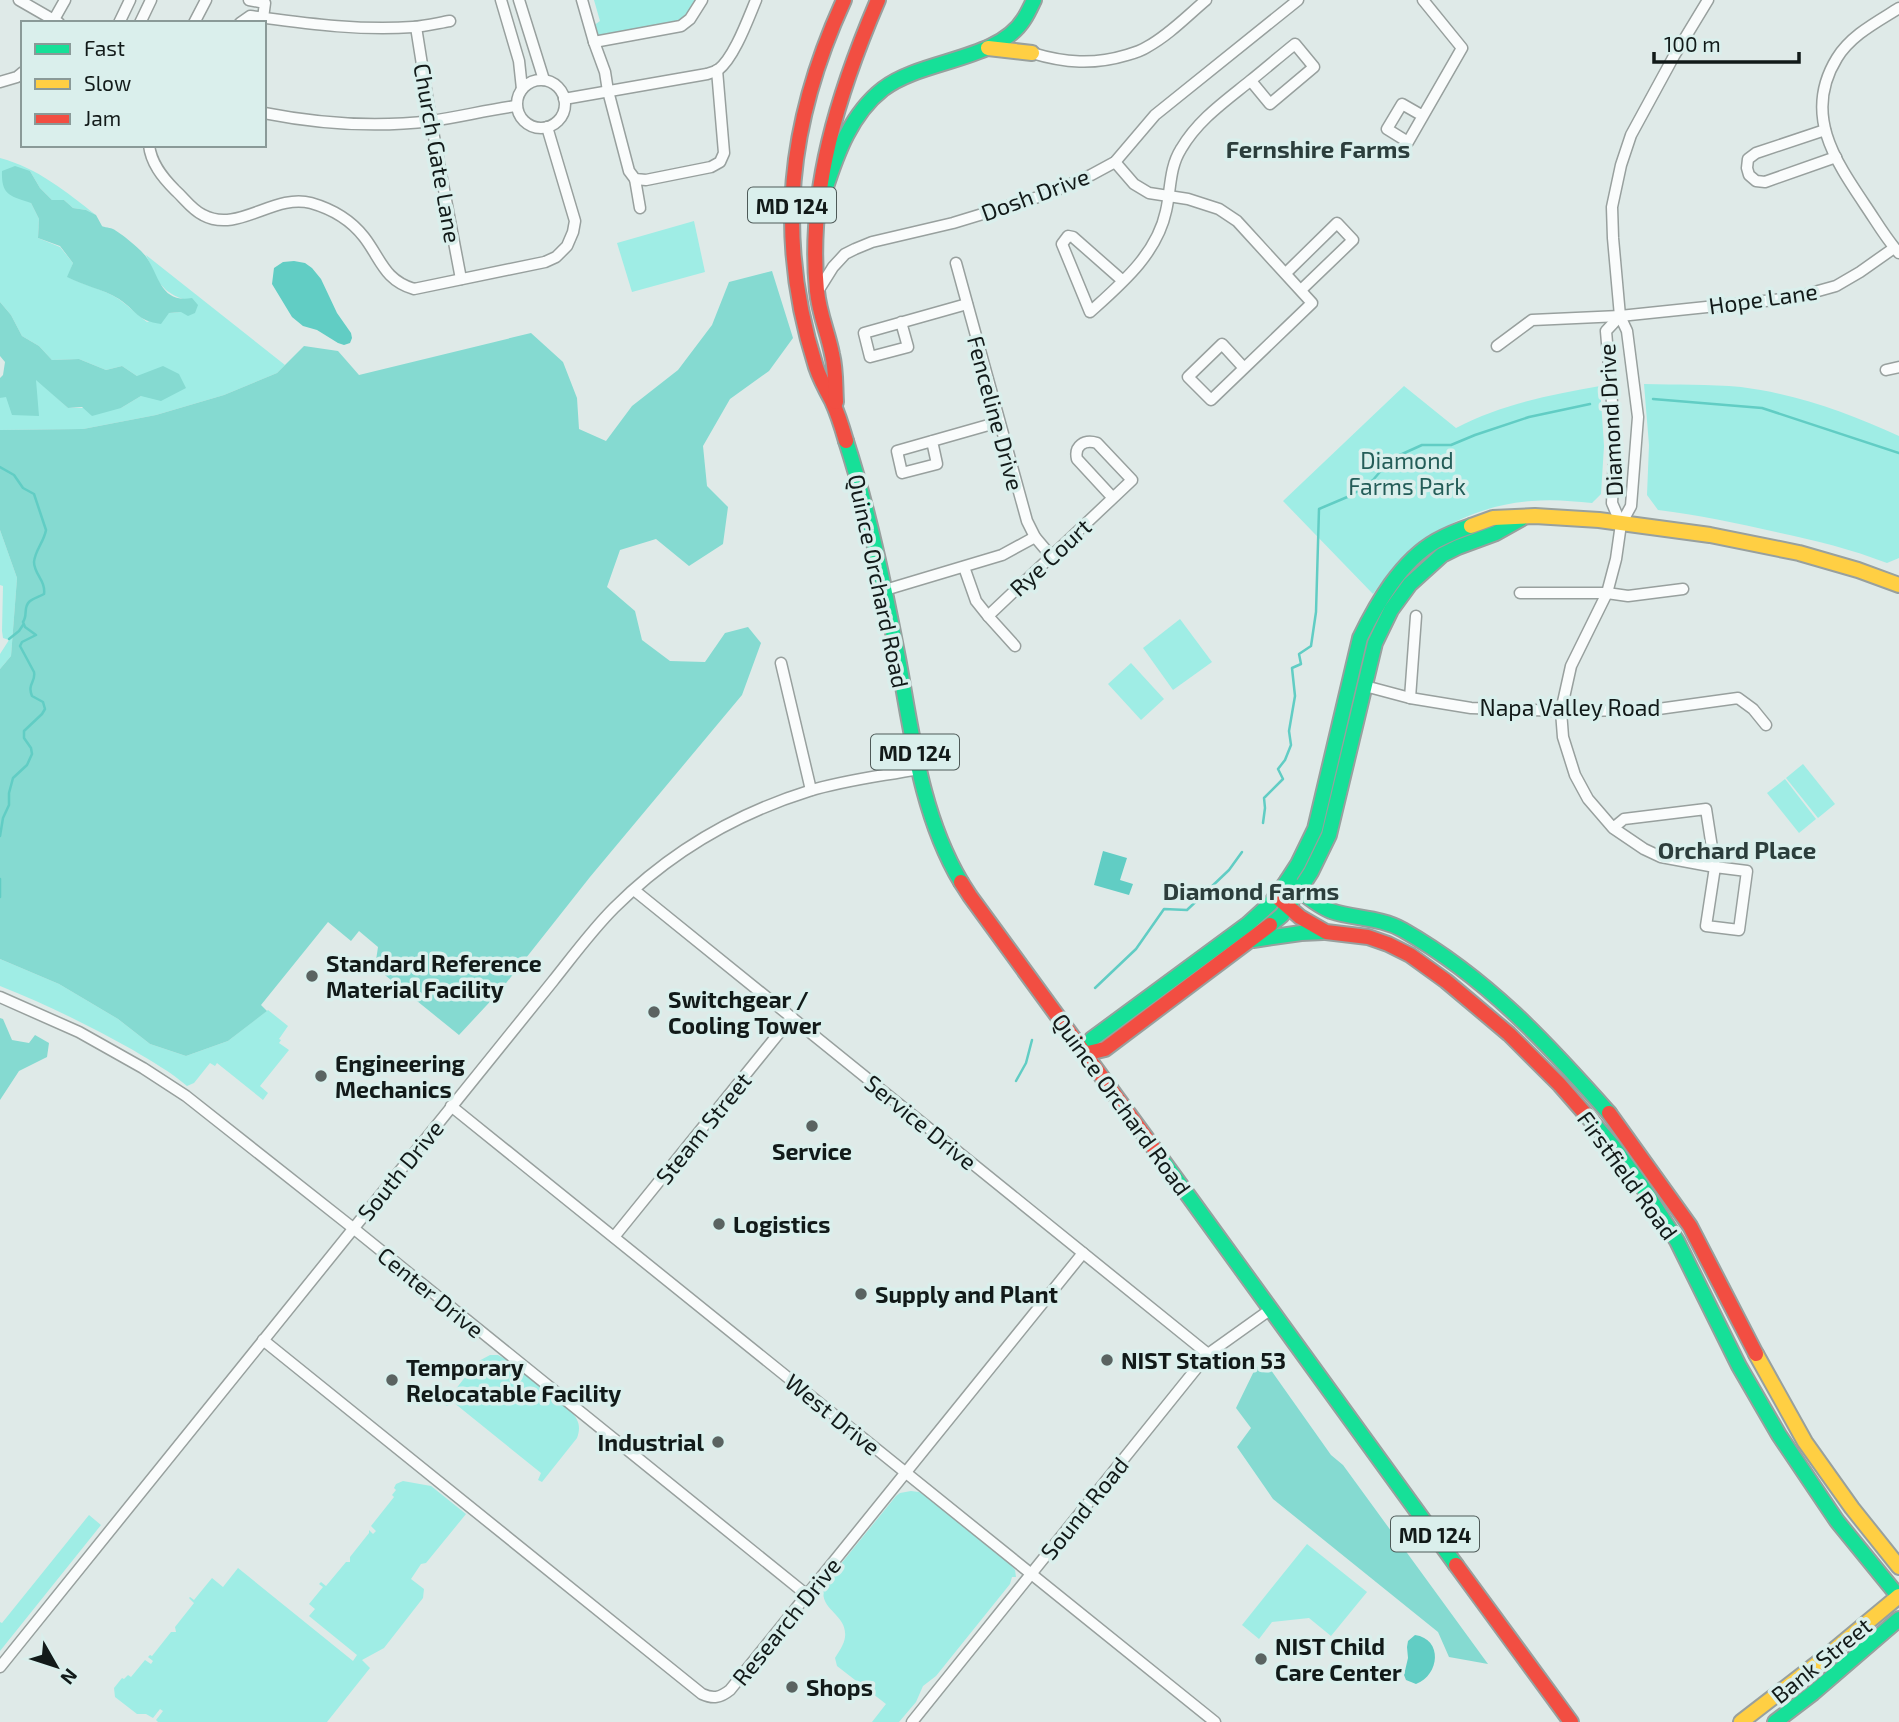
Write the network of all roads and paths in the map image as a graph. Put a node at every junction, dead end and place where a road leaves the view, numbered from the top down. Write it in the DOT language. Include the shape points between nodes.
graph roads {
  1 [pos="19,0"];
  2 [pos="65,0"];
  3 [pos="130,0"];
  4 [pos="151,0"];
  5 [pos="206,0"];
  6 [pos="249,0"];
  7 [pos="501,0"];
  8 [pos="519,0"];
  9 [pos="582,0"];
  10 [pos="702,0"];
  11 [pos="756,0"];
  12 [pos="844,0"];
  13 [pos="878,0"];
  14 [pos="1034,0"];
  15 [pos="1206,0"];
  16 [pos="1298,0"];
  17 [pos="1423,0"];
  18 [pos="1708,0"];
  19 [pos="1899,8"];
  20 [pos="263,18"];
  21 [pos="1025,18"];
  22 [pos="52,21"];
  23 [pos="54,21"];
  24 [pos="119,21"];
  25 [pos="141,21"];
  26 [pos="195,21"];
  27 [pos="243,21"];
  28 [pos="450,21"];
  29 [pos="416,27"];
  30 [pos="594,42"];
  31 [pos="986,48"];
  32 [pos="1032,53"];
  33 [pos="718,70"];
  34 [pos="21,74"];
  35 [pos="544,80"];
  36 [pos="1251,81"];
  37 [pos="0,82"];
  38 [pos="522,89"];
  39 [pos="608,91"];
  40 [pos="564,99"];
  41 [pos="516,106"];
  42 [pos="266,113"];
  43 [pos="1423,116"];
  44 [pos="431,121"];
  45 [pos="548,127"];
  46 [pos="1825,130"];
  47 [pos="149,147"];
  48 [pos="1836,157"];
  49 [pos="1115,162"];
  50 [pos="635,179"];
  51 [pos="1168,196"];
  52 [pos="640,208"];
  53 [pos="818,211"];
  54 [pos="1897,251"];
  55 [pos="956,263"];
  56 [pos="1286,273"];
  57 [pos="461,279"];
  58 [pos="1123,281"];
  59 [pos="1300,290"];
  60 [pos="817,291"];
  61 [pos="967,304"];
  62 [pos="1620,316"];
  63 [pos="901,322"];
  64 [pos="1497,346"];
  65 [pos="1899,367"];
  66 [pos="1244,368"];
  67 [pos="1886,370"];
  68 [pos="836,411"];
  69 [pos="999,422"];
  70 [pos="932,441"];
  71 [pos="1113,498"];
  72 [pos="1526,516"];
  73 [pos="1621,524"];
  74 [pos="1035,537"];
  75 [pos="1051,556"];
  76 [pos="964,567"];
  77 [pos="1899,585"];
  78 [pos="1683,589"];
  79 [pos="885,590"];
  80 [pos="1520,593"];
  81 [pos="1607,593"];
  82 [pos="1416,616"];
  83 [pos="988,617"];
  84 [pos="1015,646"];
  85 [pos="781,663"];
  86 [pos="1365,686"];
  87 [pos="1410,698"];
  88 [pos="1561,711"];
  89 [pos="1766,725"];
  90 [pos="918,769"];
  91 [pos="811,790"];
  92 [pos="1613,828"];
  93 [pos="1715,867"];
  94 [pos="1287,881"];
  95 [pos="634,890"];
  96 [pos="1299,890"];
  97 [pos="1276,896"];
  98 [pos="1289,905"];
  99 [pos="1326,932"];
  100 [pos="1252,941"];
  101 [pos="0,997"];
  102 [pos="792,1017"];
  103 [pos="1084,1054"];
  104 [pos="451,1107"];
  105 [pos="353,1228"];
  106 [pos="614,1237"];
  107 [pos="1083,1253"];
  108 [pos="1271,1309"];
  109 [pos="263,1340"];
  110 [pos="1208,1354"];
  111 [pos="906,1472"];
  112 [pos="1899,1567"];
  113 [pos="1031,1574"];
  114 [pos="807,1595"];
  115 [pos="1899,1597"];
  116 [pos="1899,1619"];
  117 [pos="0,1667"];
  118 [pos="912,1722"];
  119 [pos="1215,1722"];
  120 [pos="1571,1722"];
  121 [pos="1741,1722"];
  122 [pos="1774,1722"];
  1 -- 22 [label="street"];
  2 -- 23 [label="street"];
  3 -- 24 [label="street"];
  4 -- 25 [label="street"];
  5 -- 26 [label="street"];
  6 -- 20 [label="street" via="265,3"];
  7 -- 38 [label="street" via="519,61"];
  8 -- 35 [label="street"];
  9 -- 30 [label="street"];
  10 -- 30 [label="street" via="681,26"];
  11 -- 33 [label="street" via="743,32"];
  12 -- 68 [label="street, Quince Orchard Road / MD 124" via="806,108 796,155 792,211 793,254 804,319 817,370"];
  13 -- 53 [label="street, Quince Orchard Road / MD 124" via="832,128"];
  14 -- 21 [label="street"];
  15 -- 32 [label="street" via="1144,50 1108,61 1075,62"];
  16 -- 49 [label="street, Dosh Drive" via="1155,115"];
  17 -- 43 [label="street" via="1462,48"];
  18 -- 62 [label="street, Diamond Drive" via="1631,135 1621,165 1612,207"];
  19 -- 46 [label="street" via="1859,34 1838,56 1822,95"];
  20 -- 27 [label="street" via="250,16"];
  20 -- 29 [label="street" via="352,28"];
  21 -- 31 [label="street"];
  21 -- 32 [label="street" via="1024,40"];
  28 -- 29 [label="street"];
  29 -- 44 [label="street, Church Gate Lane"];
  30 -- 39 [label="street"];
  31 -- 32 [label="street"];
  31 -- 53 [label="street" via="916,70 870,101 846,133"];
  33 -- 39 [label="street"];
  33 -- 50 [label="street" via="724,153 720,162"];
  34 -- 37 [label="street"];
  35 -- 38 [label="street"];
  35 -- 40 [label="street" via="559,88"];
  36 -- 36 [label="street" via="1295,44 1314,67 1270,104"];
  36 -- 51 [label="street" via="1192,132 1179,152"];
  38 -- 41 [label="street"];
  39 -- 40 [label="street"];
  39 -- 50 [label="street"];
  40 -- 45 [label="street" via="563,114"];
  41 -- 44 [label="street"];
  41 -- 45 [label="street" via="526,124"];
  42 -- 44 [label="street" via="353,125"];
  44 -- 57 [label="street, Church Gate Lane"];
  45 -- 57 [label="street" via="575,216 566,246 545,262"];
  46 -- 48 [label="street"];
  46 -- 48 [label="street" via="1756,153 1748,159 1749,175 1765,182"];
  47 -- 57 [label="street" via="157,169 205,216 235,219 276,204 309,202 344,217 364,237 388,274 402,285 414,289"];
  48 -- 54 [label="street"];
  49 -- 51 [label="street" via="1134,184"];
  49 -- 60 [label="street, Dosh Drive" via="1048,194 855,249 833,267"];
  50 -- 52 [label="street"];
  51 -- 56 [label="street" via="1219,209 1237,221"];
  51 -- 58 [label="street" via="1153,246"];
  53 -- 60 [label="street, Quince Orchard Road / MD 124"];
  54 -- 62 [label="street, Hope Lane" via="1836,286 1793,298"];
  55 -- 61 [label="street, Fenceline Drive"];
  56 -- 59 [label="street"];
  56 -- 59 [label="street" via="1337,223 1353,240"];
  58 -- 58 [label="street" via="1090,313 1062,244 1065,239 1073,237"];
  59 -- 66 [label="street" via="1312,303"];
  60 -- 68 [label="street, Quince Orchard Road / MD 124" via="835,365"];
  61 -- 63 [label="street"];
  61 -- 69 [label="street, Fenceline Drive"];
  62 -- 64 [label="street, Hope Lane" via="1532,320"];
  62 -- 73 [label="street, Diamond Drive" via="1627,331 1638,417 1632,506"];
  62 -- 73 [label="street, Diamond Drive" via="1606,331 1615,438 1612,503"];
  63 -- 63 [label="street" via="864,333 870,357 908,347"];
  65 -- 67 [label="street"];
  66 -- 66 [label="street" via="1211,400 1188,377 1222,344"];
  68 -- 79 [label="street, Quince Orchard Road / MD 124"];
  69 -- 70 [label="street"];
  69 -- 74 [label="street, Fenceline Drive" via="1019,499"];
  71 -- 71 [label="street, Rye Court" via="1132,480 1097,443 1085,442 1079,446 1077,459"];
  71 -- 75 [label="street, Rye Court"];
  72 -- 73 [label="street"];
  72 -- 86 [label="street" via="1443,555 1410,584 1382,626"];
  72 -- 94 [label="street" via="1493,518 1434,542 1388,587 1360,638 1315,830"];
  73 -- 77 [label="street" via="1799,553"];
  73 -- 81 [label="street"];
  74 -- 75 [label="street, Fenceline Drive"];
  74 -- 76 [label="street" via="1002,555"];
  75 -- 83 [label="street, Rye Court"];
  76 -- 79 [label="street"];
  76 -- 83 [label="street" via="976,601"];
  78 -- 81 [label="street" via="1628,596"];
  79 -- 90 [label="street, Quince Orchard Road / MD 124"];
  80 -- 81 [label="street"];
  81 -- 88 [label="street" via="1571,667"];
  82 -- 87 [label="street"];
  83 -- 84 [label="street"];
  85 -- 91 [label="street"];
  86 -- 87 [label="street, Napa Valley Road"];
  86 -- 96 [label="street" via="1329,835"];
  87 -- 88 [label="street, Napa Valley Road" via="1471,708"];
  88 -- 89 [label="street, Napa Valley Road" via="1651,710 1738,698"];
  88 -- 92 [label="street" via="1563,737 1575,775"];
  90 -- 91 [label="street, South Drive"];
  90 -- 103 [label="street, Quince Orchard Road / MD 124" via="950,862"];
  91 -- 95 [label="street, South Drive" via="707,835"];
  92 -- 93 [label="street" via="1661,857"];
  92 -- 93 [label="street" via="1624,819 1706,809"];
  93 -- 93 [label="street" via="1706,926 1739,930 1747,871"];
  94 -- 96 [label="street, Firstfield Road"];
  94 -- 97 [label="street"];
  95 -- 102 [label="street, Service Drive"];
  95 -- 104 [label="street, South Drive" via="586,940"];
  96 -- 98 [label="street"];
  96 -- 112 [label="street, Firstfield Road" via="1332,911 1400,928 1450,960 1520,1017 1610,1114 1690,1226 1805,1442"];
  97 -- 98 [label="street, Firstfield Road"];
  97 -- 103 [label="street" via="1248,924 1092,1039"];
  98 -- 99 [label="street, Firstfield Road"];
  98 -- 100 [label="street"];
  99 -- 100 [label="street"];
  99 -- 115 [label="street, Firstfield Road" via="1368,937 1410,955 1509,1034 1569,1095 1620,1156 1677,1241 1739,1366 1788,1450 1837,1521"];
  100 -- 103 [label="street" via="1105,1049"];
  101 -- 105 [label="street, Center Drive" via="79,1032 154,1075 212,1115"];
  102 -- 106 [label="street, Steam Street"];
  102 -- 107 [label="street, Service Drive"];
  103 -- 108 [label="street, Quince Orchard Road / MD 124"];
  104 -- 105 [label="street, South Drive"];
  104 -- 106 [label="street, West Drive"];
  105 -- 109 [label="street, South Drive"];
  105 -- 114 [label="street, Center Drive"];
  106 -- 111 [label="street, West Drive"];
  107 -- 110 [label="street, Service Drive"];
  107 -- 111 [label="street, Research Drive"];
  108 -- 110 [label="street, Sound Road"];
  108 -- 120 [label="street, Quince Orchard Road / MD 124"];
  109 -- 114 [label="street, Research Drive" via="702,1694 717,1698 730,1690"];
  109 -- 117 [label="street, South Drive"];
  110 -- 113 [label="street, Sound Road"];
  111 -- 113 [label="street, West Drive"];
  111 -- 114 [label="street, Research Drive"];
  113 -- 118 [label="street, Sound Road"];
  113 -- 119 [label="street, West Drive"];
  115 -- 121 [label="street, Bank Street"];
  116 -- 122 [label="street, Bank Street"];
}
